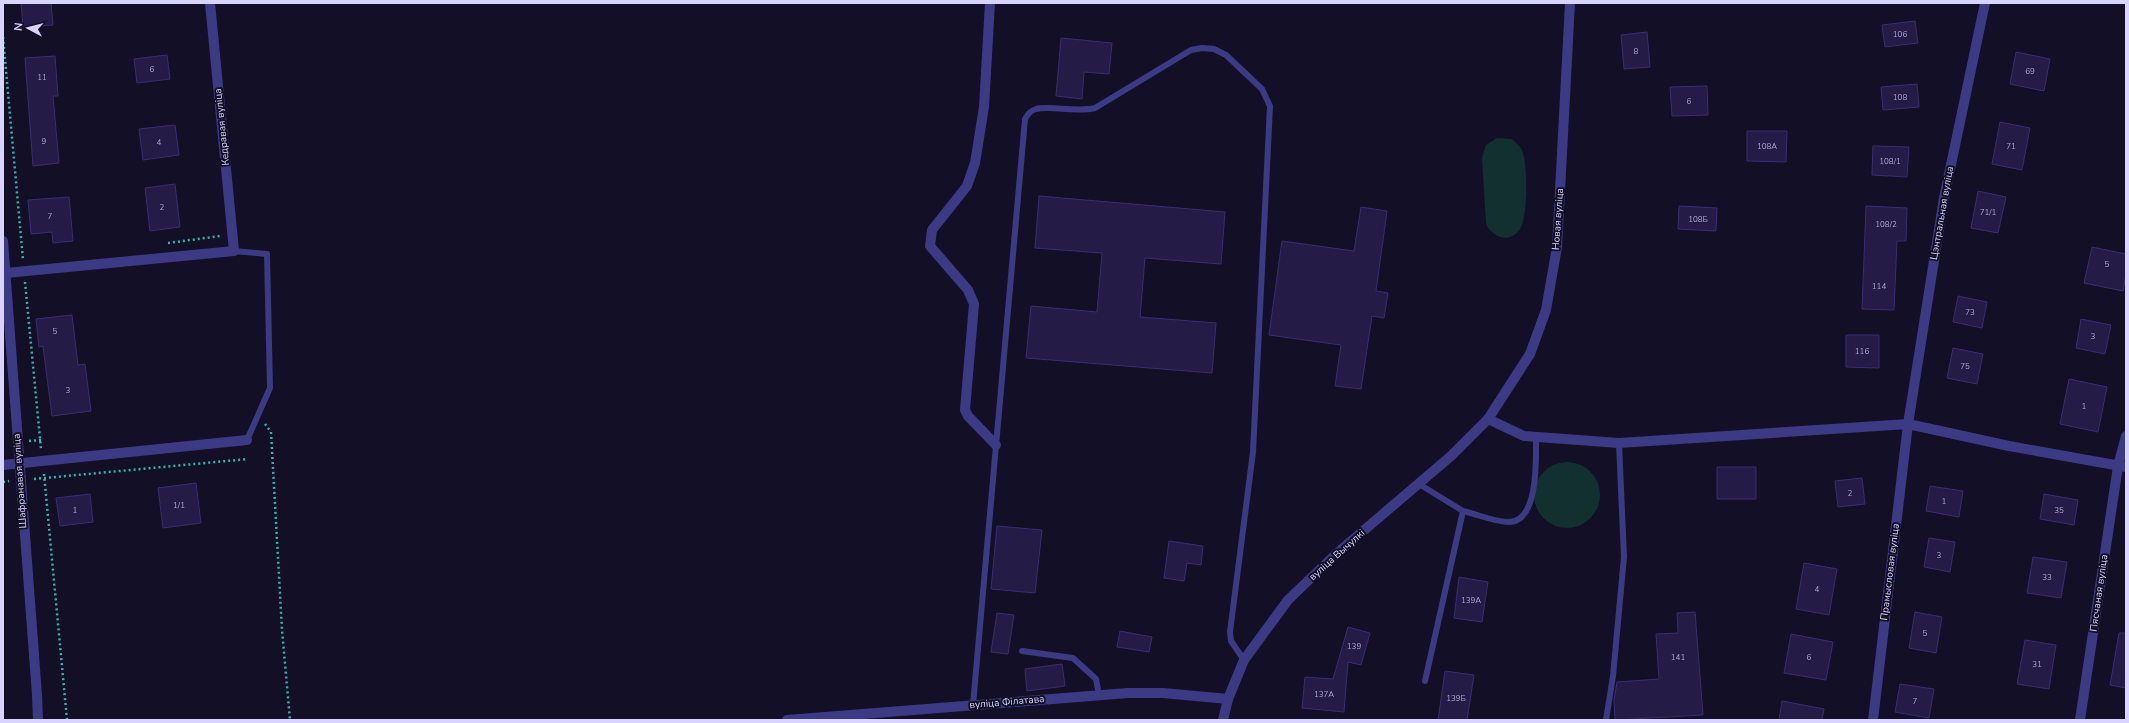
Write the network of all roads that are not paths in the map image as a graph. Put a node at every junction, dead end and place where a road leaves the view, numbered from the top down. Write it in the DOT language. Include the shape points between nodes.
graph roads {
  1 [pos="210,3"];
  2 [pos="990,3"];
  3 [pos="1570,3"];
  4 [pos="1985,3"];
  5 [pos="3,241"];
  6 [pos="234,251"];
  7 [pos="6,273"];
  8 [pos="1488,419"];
  9 [pos="1908,424"];
  10 [pos="2126,436"];
  11 [pos="1536,437"];
  12 [pos="247,440"];
  13 [pos="1619,443"];
  14 [pos="996,445"];
  15 [pos="19,464"];
  16 [pos="3,465"];
  17 [pos="2122,467"];
  18 [pos="1420,484"];
  19 [pos="1463,511"];
  20 [pos="1022,651"];
  21 [pos="1244,660"];
  22 [pos="1425,681"];
  23 [pos="1099,695"];
  24 [pos="1228,699"];
  25 [pos="974,705"];
  26 [pos="38,720"];
  27 [pos="787,720"];
  28 [pos="1223,720"];
  29 [pos="1606,720"];
  30 [pos="1872,720"];
  31 [pos="2080,720"];
  1 -- 6 [label="street, Кедравая вуліца"];
  2 -- 14 [label="street" via="984,107 975,163 967,186 932,230 930,246 968,290 974,304 965,410"];
  3 -- 8 [label="street, Новая вуліца" via="1557,247 1546,310 1530,354"];
  4 -- 9 [label="street, Цэнтральная вуліца" via="1944,198"];
  5 -- 7 [label="street, Шафранавая вуліца"];
  6 -- 7 [label="street"];
  6 -- 12 [label="lane" via="267,254 270,388"];
  7 -- 15 [label="street, Шафранавая вуліца"];
  8 -- 11 [label="street" via="1524,436"];
  8 -- 18 [label="street, вуліца Вычулкі"];
  9 -- 13 [label="street"];
  9 -- 17 [label="street"];
  9 -- 30 [label="street, Прамысловая вуліца"];
  10 -- 17 [label="street, Пясчаная вуліца"];
  11 -- 13 [label="street"];
  11 -- 19 [label="lane" via="1532,498 1518,520 1509,522"];
  12 -- 15 [label="street"];
  13 -- 29 [label="lane" via="1624,557 1613,676"];
  14 -- 21 [label="lane" via="1024,119 1028,112 1037,109 1084,111 1095,108 1191,50 1214,49 1226,55 1262,89 1270,106 1253,452 1230,632 1231,641"];
  14 -- 25 [label="lane"];
  15 -- 16 [label="street"];
  15 -- 26 [label="street, Шафранавая вуліца"];
  17 -- 31 [label="street, Пясчаная вуліца"];
  18 -- 19 [label="lane"];
  18 -- 21 [label="street, вуліца Вычулкі" via="1335,556 1288,600"];
  19 -- 22 [label="lane"];
  20 -- 23 [label="lane" via="1067,655 1096,679"];
  21 -- 24 [label="street, вуліца Вычулкі"];
  23 -- 24 [label="street, вуліца Філатава" via="1162,693"];
  23 -- 25 [label="street, вуліца Філатава"];
  24 -- 28 [label="street, вуліца Вычулкі"];
  25 -- 27 [label="street, вуліца Філатава"];
}
